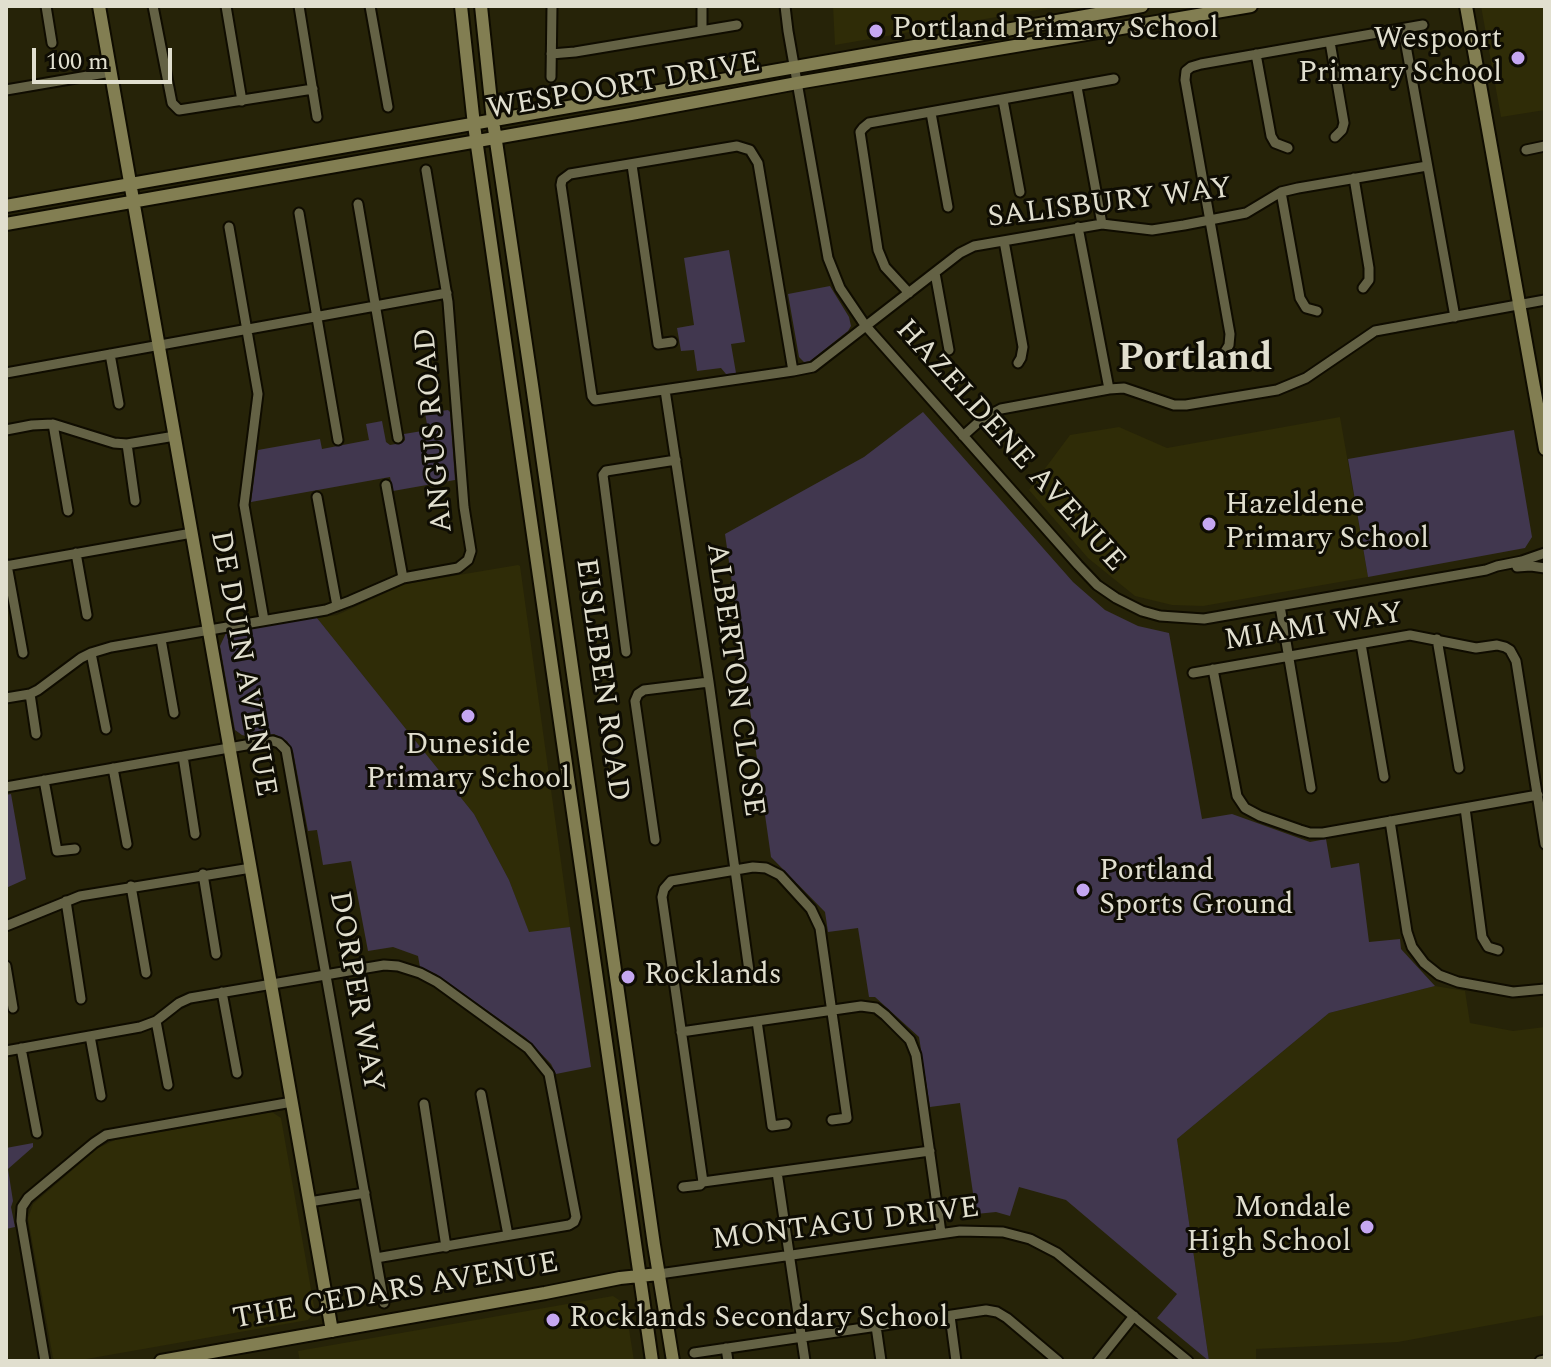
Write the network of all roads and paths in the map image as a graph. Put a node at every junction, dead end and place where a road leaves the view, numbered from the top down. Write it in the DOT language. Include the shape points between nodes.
graph roads {
  1 [pos="46,6"];
  2 [pos="99,6"];
  3 [pos="153,6"];
  4 [pos="226,6"];
  5 [pos="299,6"];
  6 [pos="370,6"];
  7 [pos="461,6"];
  8 [pos="481,6"];
  9 [pos="552,6"];
  10 [pos="702,6"];
  11 [pos="785,6"];
  12 [pos="1142,6"];
  13 [pos="1251,6"];
  14 [pos="1466,6"];
  15 [pos="737,25"];
  16 [pos="1423,25"];
  17 [pos="1403,29"];
  18 [pos="702,30"];
  19 [pos="1330,42"];
  20 [pos="52,43"];
  21 [pos="551,54"];
  22 [pos="1256,54"];
  23 [pos="794,67"];
  24 [pos="111,72"];
  25 [pos="551,77"];
  26 [pos="1114,79"];
  27 [pos="797,83"];
  28 [pos="1077,87"];
  29 [pos="313,89"];
  30 [pos="6,90"];
  31 [pos="1003,100"];
  32 [pos="242,101"];
  33 [pos="388,107"];
  34 [pos="931,113"];
  35 [pos="317,117"];
  36 [pos="493,121"];
  37 [pos="474,125"];
  38 [pos="1335,137"];
  39 [pos="495,138"];
  40 [pos="477,142"];
  41 [pos="1288,148"];
  42 [pos="1545,149"];
  43 [pos="1526,150"];
  44 [pos="632,165"];
  45 [pos="1427,166"];
  46 [pos="426,170"];
  47 [pos="1354,178"];
  48 [pos="131,184"];
  49 [pos="1020,192"];
  50 [pos="1281,192"];
  51 [pos="134,202"];
  52 [pos="358,204"];
  53 [pos="6,206"];
  54 [pos="948,207"];
  55 [pos="299,213"];
  56 [pos="1210,220"];
  57 [pos="6,224"];
  58 [pos="1102,224"];
  59 [pos="229,227"];
  60 [pos="1078,227"];
  61 [pos="1004,241"];
  62 [pos="935,273"];
  63 [pos="1363,288"];
  64 [pos="447,293"];
  65 [pos="909,293"];
  66 [pos="1545,300"];
  67 [pos="1519,305"];
  68 [pos="375,307"];
  69 [pos="1317,311"];
  70 [pos="1455,317"];
  71 [pos="317,318"];
  72 [pos="865,325"];
  73 [pos="246,330"];
  74 [pos="672,342"];
  75 [pos="159,345"];
  76 [pos="949,350"];
  77 [pos="110,354"];
  78 [pos="1223,355"];
  79 [pos="1018,363"];
  80 [pos="793,371"];
  81 [pos="6,373"];
  82 [pos="1109,389"];
  83 [pos="665,390"];
  84 [pos="119,404"];
  85 [pos="53,424"];
  86 [pos="6,430"];
  87 [pos="175,436"];
  88 [pos="963,436"];
  89 [pos="398,438"];
  90 [pos="338,440"];
  91 [pos="127,444"];
  92 [pos="1545,449"];
  93 [pos="676,460"];
  94 [pos="386,485"];
  95 [pos="317,497"];
  96 [pos="135,501"];
  97 [pos="68,511"];
  98 [pos="192,533"];
  99 [pos="76,553"];
  100 [pos="1545,553"];
  101 [pos="7,565"];
  102 [pos="1545,568"];
  103 [pos="1490,569"];
  104 [pos="403,578"];
  105 [pos="337,606"];
  106 [pos="1280,606"];
  107 [pos="87,615"];
  108 [pos="264,620"];
  109 [pos="209,630"];
  110 [pos="161,639"];
  111 [pos="1437,639"];
  112 [pos="1361,644"];
  113 [pos="626,652"];
  114 [pos="23,653"];
  115 [pos="91,653"];
  116 [pos="1288,656"];
  117 [pos="1213,669"];
  118 [pos="1193,673"];
  119 [pos="709,682"];
  120 [pos="30,694"];
  121 [pos="6,698"];
  122 [pos="174,713"];
  123 [pos="106,729"];
  124 [pos="36,734"];
  125 [pos="230,749"];
  126 [pos="183,756"];
  127 [pos="113,768"];
  128 [pos="1459,768"];
  129 [pos="1384,777"];
  130 [pos="44,780"];
  131 [pos="6,787"];
  132 [pos="1311,788"];
  133 [pos="1538,795"];
  134 [pos="1465,808"];
  135 [pos="1390,821"];
  136 [pos="195,834"];
  137 [pos="655,840"];
  138 [pos="127,844"];
  139 [pos="1545,844"];
  140 [pos="75,849"];
  141 [pos="251,868"];
  142 [pos="736,870"];
  143 [pos="203,874"];
  144 [pos="131,886"];
  145 [pos="66,901"];
  146 [pos="6,926"];
  147 [pos="1498,950"];
  148 [pos="216,954"];
  149 [pos="6,966"];
  150 [pos="146,973"];
  151 [pos="326,974"];
  152 [pos="750,978"];
  153 [pos="271,984"];
  154 [pos="1545,989"];
  155 [pos="222,992"];
  156 [pos="81,999"];
  157 [pos="13,1008"];
  158 [pos="832,1010"];
  159 [pos="156,1021"];
  160 [pos="757,1021"];
  161 [pos="681,1032"];
  162 [pos="90,1036"];
  163 [pos="21,1048"];
  164 [pos="6,1051"];
  165 [pos="237,1073"];
  166 [pos="168,1085"];
  167 [pos="481,1094"];
  168 [pos="101,1096"];
  169 [pos="292,1102"];
  170 [pos="424,1104"];
  171 [pos="832,1120"];
  172 [pos="786,1124"];
  173 [pos="37,1133"];
  174 [pos="930,1151"];
  175 [pos="777,1172"];
  176 [pos="703,1182"];
  177 [pos="683,1187"];
  178 [pos="365,1193"];
  179 [pos="309,1202"];
  180 [pos="941,1233"];
  181 [pos="508,1235"];
  182 [pos="446,1247"];
  183 [pos="790,1255"];
  184 [pos="376,1258"];
  185 [pos="659,1274"];
  186 [pos="640,1277"];
  187 [pos="384,1303"];
  188 [pos="950,1316"];
  189 [pos="1134,1316"];
  190 [pos="876,1326"];
  191 [pos="332,1331"];
  192 [pos="801,1337"];
  193 [pos="726,1348"];
  194 [pos="694,1353"];
  195 [pos="188,1359"];
  196 [pos="45,1361"];
  197 [pos="161,1361"];
  198 [pos="652,1361"];
  199 [pos="673,1361"];
  200 [pos="728,1361"];
  201 [pos="805,1361"];
  202 [pos="881,1361"];
  203 [pos="956,1361"];
  204 [pos="1058,1361"];
  205 [pos="1098,1361"];
  206 [pos="1188,1361"];
  1 -- 20 [label="street"];
  2 -- 24 [label="main road, DE DUIN AVENUE"];
  3 -- 32 [label="street" via="175,108"];
  4 -- 32 [label="street"];
  5 -- 29 [label="street"];
  6 -- 33 [label="street"];
  7 -- 37 [label="main road, EISLEBEN ROAD"];
  8 -- 36 [label="main road, EISLEBEN ROAD"];
  9 -- 21 [label="street"];
  10 -- 18 [label="street"];
  11 -- 23 [label="street, HAZELDENE AVENUE"];
  12 -- 23 [label="main road, WESPOORT DRIVE"];
  13 -- 27 [label="main road, WESPOORT DRIVE"];
  14 -- 67 [label="main road"];
  15 -- 18 [label="street"];
  16 -- 17 [label="street"];
  17 -- 19 [label="street"];
  17 -- 45 [label="street"];
  18 -- 21 [label="street"];
  19 -- 22 [label="street"];
  19 -- 38 [label="street" via="1344,123"];
  21 -- 25 [label="street"];
  22 -- 41 [label="street" via="1271,136"];
  22 -- 56 [label="street" via="1186,71"];
  23 -- 27 [label="street, HAZELDENE AVENUE"];
  23 -- 36 [label="main road, WESPOORT DRIVE"];
  24 -- 30 [label="street"];
  24 -- 48 [label="main road, DE DUIN AVENUE"];
  26 -- 28 [label="street"];
  27 -- 39 [label="main road, WESPOORT DRIVE"];
  27 -- 72 [label="street, HAZELDENE AVENUE" via="828,258"];
  28 -- 31 [label="street"];
  28 -- 58 [label="street"];
  29 -- 32 [label="street"];
  29 -- 35 [label="street"];
  31 -- 34 [label="street"];
  31 -- 49 [label="street"];
  34 -- 54 [label="street"];
  34 -- 65 [label="street" via="869,123 860,132 881,260"];
  36 -- 37 [label="main road, WESPOORT DRIVE"];
  36 -- 39 [label="main road, EISLEBEN ROAD"];
  37 -- 40 [label="main road, EISLEBEN ROAD"];
  37 -- 48 [label="main road, WESPOORT DRIVE"];
  39 -- 40 [label="main road, WESPOORT DRIVE"];
  39 -- 185 [label="main road, EISLEBEN ROAD"];
  40 -- 51 [label="main road, WESPOORT DRIVE"];
  40 -- 186 [label="main road, EISLEBEN ROAD"];
  42 -- 43 [label="street"];
  44 -- 74 [label="street" via="658,344"];
  44 -- 80 [label="street" via="737,146 754,153"];
  44 -- 83 [label="street, SALISBURY WAY" via="570,174 561,185 591,392 593,399"];
  45 -- 47 [label="street, SALISBURY WAY"];
  45 -- 70 [label="street"];
  46 -- 64 [label="street, ANGUS ROAD"];
  47 -- 50 [label="street, SALISBURY WAY"];
  47 -- 63 [label="street" via="1369,268"];
  48 -- 51 [label="main road, DE DUIN AVENUE"];
  48 -- 53 [label="main road, WESPOORT DRIVE"];
  50 -- 56 [label="street, SALISBURY WAY" via="1246,213"];
  50 -- 69 [label="street" via="1300,298 1306,308"];
  51 -- 57 [label="main road, WESPOORT DRIVE"];
  51 -- 75 [label="main road, DE DUIN AVENUE"];
  52 -- 68 [label="street"];
  55 -- 71 [label="street"];
  56 -- 58 [label="street, SALISBURY WAY" via="1152,230"];
  56 -- 78 [label="street" via="1230,334"];
  58 -- 60 [label="street, SALISBURY WAY"];
  59 -- 73 [label="street"];
  60 -- 61 [label="street, SALISBURY WAY"];
  60 -- 82 [label="street"];
  61 -- 62 [label="street, SALISBURY WAY" via="964,250"];
  61 -- 79 [label="street" via="1023,347"];
  62 -- 65 [label="street, SALISBURY WAY"];
  62 -- 76 [label="street"];
  64 -- 68 [label="street"];
  64 -- 104 [label="street, ANGUS ROAD" via="471,551 458,568"];
  65 -- 72 [label="street, SALISBURY WAY"];
  66 -- 67 [label="street"];
  67 -- 70 [label="street"];
  67 -- 92 [label="main road"];
  68 -- 71 [label="street"];
  68 -- 89 [label="street"];
  70 -- 82 [label="street" via="1375,331 1306,378 1277,390 1174,405 1124,388"];
  71 -- 73 [label="street"];
  71 -- 90 [label="street"];
  72 -- 80 [label="street, SALISBURY WAY" via="813,367"];
  72 -- 88 [label="street, HAZELDENE AVENUE"];
  73 -- 75 [label="street"];
  73 -- 108 [label="street" via="258,401 244,505"];
  75 -- 77 [label="street"];
  75 -- 87 [label="main road, DE DUIN AVENUE"];
  77 -- 81 [label="street"];
  77 -- 84 [label="street"];
  80 -- 83 [label="street, SALISBURY WAY"];
  82 -- 88 [label="street" via="1001,409"];
  83 -- 93 [label="street, ALBERTON CLOSE"];
  85 -- 86 [label="street"];
  85 -- 91 [label="street"];
  85 -- 97 [label="street"];
  87 -- 91 [label="street"];
  87 -- 98 [label="main road, DE DUIN AVENUE"];
  88 -- 106 [label="street, HAZELDENE AVENUE" via="1097,585 1128,605 1183,619"];
  91 -- 96 [label="street"];
  93 -- 113 [label="street" via="603,475"];
  93 -- 119 [label="street, ALBERTON CLOSE"];
  94 -- 104 [label="street"];
  95 -- 105 [label="street"];
  98 -- 99 [label="street"];
  98 -- 109 [label="main road, DE DUIN AVENUE"];
  99 -- 101 [label="street"];
  99 -- 107 [label="street"];
  100 -- 103 [label="street, HAZELDENE AVENUE"];
  101 -- 114 [label="street"];
  102 -- 103 [label="street, HAZELDENE AVENUE"];
  103 -- 106 [label="street, HAZELDENE AVENUE"];
  104 -- 105 [label="street, ANGUS ROAD"];
  105 -- 108 [label="street, ANGUS ROAD"];
  106 -- 116 [label="street"];
  108 -- 109 [label="street, ANGUS ROAD"];
  109 -- 110 [label="street, ANGUS ROAD"];
  109 -- 125 [label="main road, DE DUIN AVENUE"];
  110 -- 115 [label="street, ANGUS ROAD"];
  110 -- 122 [label="street"];
  111 -- 112 [label="street, MIAMI WAY" via="1410,635"];
  111 -- 128 [label="street"];
  111 -- 133 [label="street, MIAMI WAY" via="1476,648 1500,646 1514,656"];
  112 -- 116 [label="street, MIAMI WAY"];
  112 -- 129 [label="street"];
  115 -- 120 [label="street"];
  115 -- 123 [label="street"];
  116 -- 117 [label="street, MIAMI WAY"];
  116 -- 132 [label="street"];
  117 -- 118 [label="street, MIAMI WAY"];
  117 -- 135 [label="street" via="1237,796 1245,808 1310,833"];
  119 -- 137 [label="street" via="644,690 635,701"];
  119 -- 142 [label="street, ALBERTON CLOSE"];
  120 -- 121 [label="street"];
  120 -- 124 [label="street"];
  125 -- 126 [label="street, DORPER WAY"];
  125 -- 141 [label="main road, DE DUIN AVENUE"];
  125 -- 151 [label="street, DORPER WAY" via="273,741 286,750"];
  126 -- 127 [label="street, DORPER WAY"];
  126 -- 136 [label="street"];
  127 -- 130 [label="street, DORPER WAY"];
  127 -- 138 [label="street"];
  130 -- 131 [label="street, DORPER WAY"];
  130 -- 140 [label="street" via="57,851"];
  133 -- 134 [label="street"];
  133 -- 139 [label="street, MIAMI WAY"];
  134 -- 135 [label="street"];
  134 -- 147 [label="street" via="1482,937"];
  135 -- 154 [label="street" via="1407,932 1424,963 1458,982 1513,992"];
  141 -- 143 [label="street"];
  141 -- 153 [label="main road, DE DUIN AVENUE"];
  142 -- 152 [label="street, ALBERTON CLOSE"];
  142 -- 158 [label="street" via="758,867 776,872 811,909 820,928"];
  142 -- 161 [label="street" via="675,879 663,892"];
  143 -- 144 [label="street"];
  143 -- 148 [label="street"];
  144 -- 145 [label="street"];
  144 -- 150 [label="street"];
  145 -- 146 [label="street"];
  145 -- 156 [label="street"];
  149 -- 157 [label="street"];
  151 -- 153 [label="street"];
  151 -- 178 [label="street, DORPER WAY"];
  151 -- 181 [label="street" via="384,965 420,973 528,1048 545,1067 576,1217 569,1225"];
  153 -- 155 [label="street"];
  153 -- 169 [label="main road, DE DUIN AVENUE"];
  155 -- 159 [label="street" via="190,998"];
  155 -- 165 [label="street"];
  158 -- 160 [label="street"];
  158 -- 171 [label="street" via="847,1118"];
  158 -- 174 [label="street" via="876,1008 910,1040"];
  159 -- 162 [label="street"];
  159 -- 166 [label="street"];
  160 -- 161 [label="street"];
  160 -- 172 [label="street" via="772,1126"];
  161 -- 176 [label="street"];
  162 -- 163 [label="street"];
  162 -- 168 [label="street"];
  163 -- 164 [label="street"];
  163 -- 173 [label="street"];
  167 -- 181 [label="street"];
  169 -- 179 [label="main road, DE DUIN AVENUE"];
  169 -- 196 [label="street" via="110,1134 28,1198 21,1221"];
  170 -- 182 [label="street"];
  174 -- 175 [label="street"];
  174 -- 180 [label="street"];
  175 -- 176 [label="street"];
  175 -- 183 [label="street"];
  176 -- 177 [label="street"];
  178 -- 179 [label="street"];
  178 -- 184 [label="street, DORPER WAY"];
  179 -- 191 [label="main road, DE DUIN AVENUE"];
  180 -- 183 [label="street, MONTAGU DRIVE"];
  180 -- 189 [label="street, MONTAGU DRIVE" via="992,1230 1030,1239 1057,1253"];
  181 -- 182 [label="street"];
  182 -- 184 [label="street"];
  183 -- 185 [label="street, MONTAGU DRIVE"];
  183 -- 192 [label="street"];
  184 -- 187 [label="street, DORPER WAY"];
  185 -- 186 [label="main road, THE CEDARS AVENUE"];
  185 -- 199 [label="main road, EISLEBEN ROAD"];
  186 -- 191 [label="main road, THE CEDARS AVENUE"];
  186 -- 198 [label="main road, EISLEBEN ROAD"];
  188 -- 190 [label="street"];
  188 -- 203 [label="street"];
  188 -- 204 [label="street" via="997,1312"];
  189 -- 205 [label="street"];
  189 -- 206 [label="street, MONTAGU DRIVE"];
  190 -- 192 [label="street"];
  190 -- 202 [label="street"];
  191 -- 195 [label="main road, THE CEDARS AVENUE"];
  192 -- 193 [label="street"];
  192 -- 201 [label="street"];
  193 -- 194 [label="street"];
  193 -- 200 [label="street"];
  195 -- 197 [label="main road, THE CEDARS AVENUE"];
}
